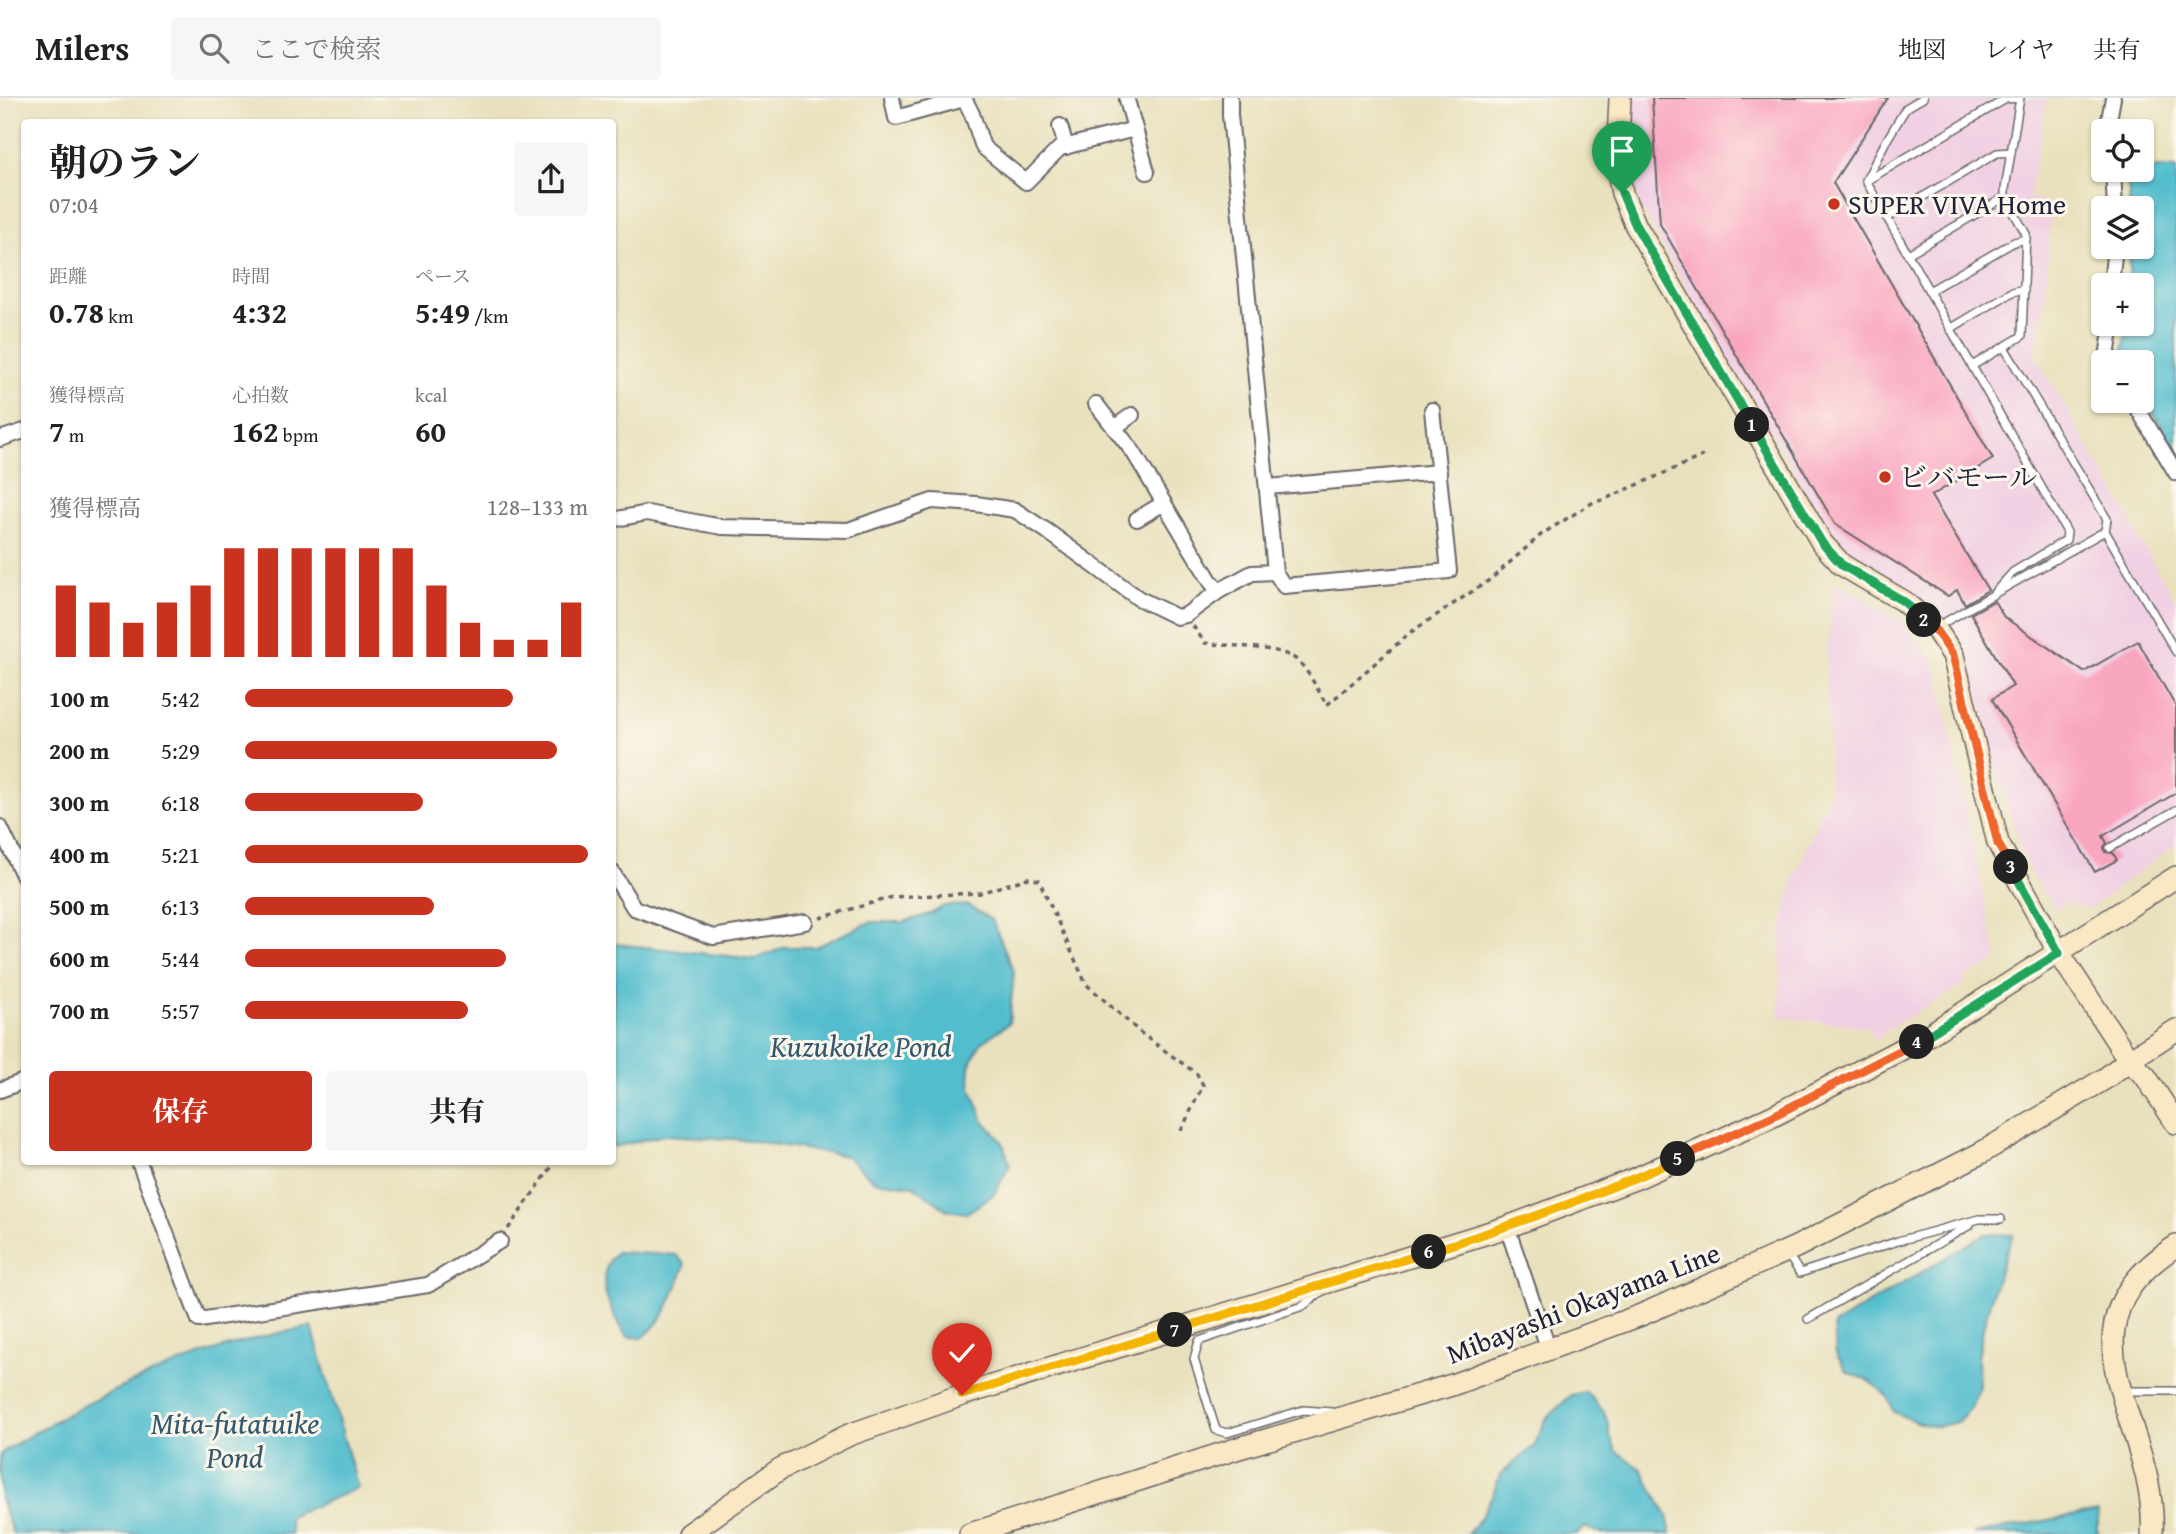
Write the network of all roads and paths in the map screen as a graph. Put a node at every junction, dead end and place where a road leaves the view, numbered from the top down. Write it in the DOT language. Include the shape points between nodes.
graph roads {
  1 [pos="892,98"];
  2 [pos="964,98"];
  3 [pos="1230,98"];
  4 [pos="1620,98"];
  5 [pos="1923,98"];
  6 [pos="2020,98"];
  7 [pos="2113,98"];
  8 [pos="1127,100"];
  9 [pos="2109,119"];
  10 [pos="1060,126"];
  11 [pos="1135,129"];
  12 [pos="1066,147"];
  13 [pos="2011,152"];
  14 [pos="1147,172"];
  15 [pos="1866,181"];
  16 [pos="2005,197"];
  17 [pos="1887,218"];
  18 [pos="2026,239"];
  19 [pos="1908,254"];
  20 [pos="2024,289"];
  21 [pos="1929,291"];
  22 [pos="1950,328"];
  23 [pos="2004,347"];
  24 [pos="1972,366"];
  25 [pos="1096,404"];
  26 [pos="1432,410"];
  27 [pos="2140,413"];
  28 [pos="1132,415"];
  29 [pos="1114,428"];
  30 [pos="21,433"];
  31 [pos="0,439"];
  32 [pos="1703,456"];
  33 [pos="1438,472"];
  34 [pos="2176,473"];
  35 [pos="1268,487"];
  36 [pos="1164,503"];
  37 [pos="616,519"];
  38 [pos="1137,519"];
  39 [pos="2105,531"];
  40 [pos="1275,572"];
  41 [pos="1219,591"];
  42 [pos="1994,593"];
  43 [pos="1186,615"];
  44 [pos="1934,628"];
  45 [pos="2176,652"];
  46 [pos="2176,810"];
  47 [pos="0,827"];
  48 [pos="2110,849"];
  49 [pos="21,871"];
  50 [pos="2176,877"];
  51 [pos="616,878"];
  52 [pos="805,922"];
  53 [pos="2059,953"];
  54 [pos="2176,1030"];
  55 [pos="2129,1060"];
  56 [pos="21,1082"];
  57 [pos="0,1090"];
  58 [pos="2176,1124"];
  59 [pos="1180,1133"];
  60 [pos="140,1165"];
  61 [pos="553,1165"];
  62 [pos="1979,1219"];
  63 [pos="2001,1219"];
  64 [pos="1507,1227"];
  65 [pos="500,1241"];
  66 [pos="2176,1246"];
  67 [pos="1787,1251"];
  68 [pos="1334,1282"];
  69 [pos="1808,1319"];
  70 [pos="1549,1350"];
  71 [pos="2121,1391"];
  72 [pos="2176,1391"];
  73 [pos="1357,1414"];
  74 [pos="688,1534"];
  75 [pos="970,1534"];
  76 [pos="2152,1534"];
  1 -- 2 [label="street" via="896,118"];
  2 -- 12 [label="street" via="983,147 1026,182"];
  3 -- 35 [label="street"];
  4 -- 44 [label="main road" via="1618,166 1622,193 1636,226 1815,532 1842,565 1903,601"];
  5 -- 15 [label="lane" via="1906,108"];
  6 -- 13 [label="lane"];
  6 -- 15 [label="lane" via="2006,99"];
  7 -- 9 [label="street"];
  8 -- 11 [label="street"];
  10 -- 12 [label="street"];
  11 -- 12 [label="street"];
  11 -- 14 [label="street"];
  13 -- 16 [label="lane"];
  13 -- 17 [label="lane" via="1997,153"];
  15 -- 17 [label="lane"];
  16 -- 18 [label="lane"];
  16 -- 19 [label="lane"];
  17 -- 19 [label="lane"];
  18 -- 20 [label="lane"];
  18 -- 21 [label="lane"];
  19 -- 21 [label="lane"];
  20 -- 22 [label="lane"];
  20 -- 23 [label="lane" via="2022,336"];
  21 -- 22 [label="lane"];
  22 -- 24 [label="lane"];
  23 -- 24 [label="lane"];
  23 -- 39 [label="lane" via="2107,519"];
  24 -- 42 [label="lane" via="2067,531 2066,540 2014,572"];
  25 -- 29 [label="street"];
  26 -- 33 [label="street"];
  27 -- 34 [label="street"];
  28 -- 29 [label="street"];
  29 -- 36 [label="street"];
  30 -- 31 [label="street"];
  32 -- 43 [label="path" via="1592,503 1542,534 1491,579 1411,632 1327,705 1299,660 1272,649 1205,642"];
  33 -- 35 [label="street"];
  33 -- 40 [label="street" via="1449,570 1284,586"];
  35 -- 40 [label="street"];
  36 -- 38 [label="street"];
  36 -- 41 [label="street"];
  37 -- 43 [label="street" via="648,513 722,527 848,530 932,500 976,503 1015,510 1138,598 1177,617"];
  39 -- 42 [label="lane"];
  39 -- 45 [label="lane"];
  40 -- 41 [label="street" via="1252,573"];
  41 -- 43 [label="street"];
  42 -- 44 [label="lane"];
  44 -- 53 [label="main road" via="1953,655 1998,844"];
  46 -- 48 [label="lane"];
  47 -- 49 [label="street"];
  50 -- 53 [label="main road"];
  51 -- 52 [label="street" via="635,908 713,937"];
  52 -- 59 [label="path" via="893,897 980,893 1028,878 1039,880 1086,984 1142,1034 1198,1074 1203,1085"];
  53 -- 55 [label="main road"];
  53 -- 64 [label="main road" via="1927,1037 1773,1116 1637,1178"];
  54 -- 55 [label="main road, Mibayashi Okayama Line"];
  55 -- 58 [label="main road" via="2146,1077"];
  55 -- 67 [label="main road, Mibayashi Okayama Line" via="1981,1153"];
  56 -- 57 [label="street"];
  60 -- 65 [label="street" via="199,1320 428,1285"];
  61 -- 65 [label="path"];
  62 -- 63 [label="lane"];
  62 -- 67 [label="lane" via="1800,1273"];
  62 -- 69 [label="lane"];
  64 -- 68 [label="main road"];
  64 -- 70 [label="street"];
  66 -- 71 [label="main road" via="2146,1267 2115,1316 2113,1359"];
  67 -- 70 [label="main road, Mibayashi Okayama Line"];
  68 -- 73 [label="lane" via="1303,1306 1199,1341 1194,1359 1216,1430 1227,1433 1303,1410"];
  68 -- 74 [label="main road" via="962,1395 849,1436 780,1469"];
  70 -- 73 [label="main road, Mibayashi Okayama Line"];
  71 -- 72 [label="lane"];
  71 -- 76 [label="main road" via="2148,1483"];
  73 -- 75 [label="main road, Mibayashi Okayama Line"];
}
